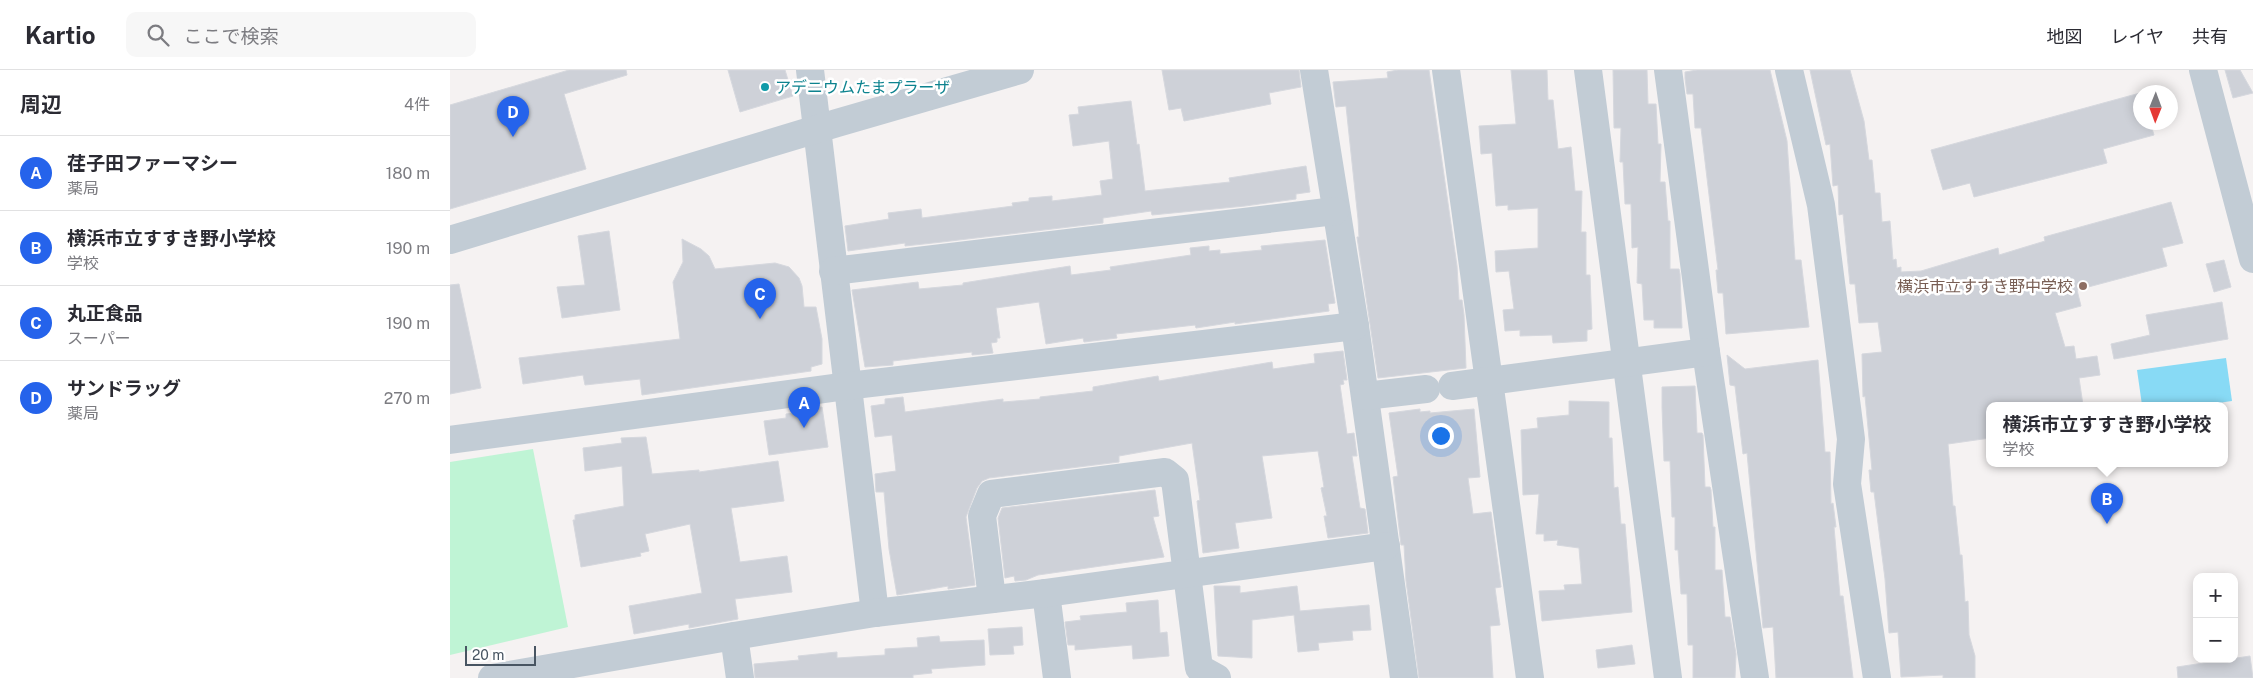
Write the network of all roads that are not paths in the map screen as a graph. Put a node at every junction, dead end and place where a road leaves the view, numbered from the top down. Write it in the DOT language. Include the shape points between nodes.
graph roads {
  1 [pos="810,70"];
  2 [pos="1020,70"];
  3 [pos="1314,70"];
  4 [pos="1446,70"];
  5 [pos="1588,70"];
  6 [pos="1668,70"];
  7 [pos="1788,70"];
  8 [pos="2203,70"];
  9 [pos="818,129"];
  10 [pos="1335,211"];
  11 [pos="450,240"];
  12 [pos="2253,259"];
  13 [pos="833,271"];
  14 [pos="1355,326"];
  15 [pos="1706,352"];
  16 [pos="1626,363"];
  17 [pos="1490,381"];
  18 [pos="847,386"];
  19 [pos="1365,396"];
  20 [pos="450,440"];
  21 [pos="1386,546"];
  22 [pos="1187,574"];
  23 [pos="1046,593"];
  24 [pos="992,600"];
  25 [pos="875,613"];
  26 [pos="734,636"];
  27 [pos="611,667"];
  28 [pos="492,678"];
  29 [pos="740,678"];
  30 [pos="1057,678"];
  31 [pos="1217,678"];
  32 [pos="1404,678"];
  33 [pos="1530,678"];
  34 [pos="1668,678"];
  35 [pos="1755,678"];
  36 [pos="1877,678"];
  1 -- 9 [label="street"];
  2 -- 9 [label="street"];
  3 -- 10 [label="street"];
  4 -- 17 [label="street"];
  5 -- 16 [label="street"];
  6 -- 15 [label="street"];
  7 -- 36 [label="street" via="1821,205 1851,439 1847,484"];
  8 -- 12 [label="street"];
  9 -- 11 [label="street"];
  9 -- 13 [label="street"];
  10 -- 13 [label="street"];
  10 -- 14 [label="street"];
  13 -- 18 [label="street"];
  14 -- 18 [label="street"];
  14 -- 19 [label="street"];
  15 -- 16 [label="street"];
  15 -- 35 [label="street"];
  16 -- 17 [label="street"];
  16 -- 34 [label="street"];
  17 -- 19 [label="street"];
  17 -- 33 [label="street"];
  18 -- 20 [label="street"];
  18 -- 25 [label="street"];
  19 -- 21 [label="street"];
  21 -- 22 [label="street"];
  21 -- 32 [label="street"];
  22 -- 23 [label="street"];
  22 -- 24 [label="street" via="1175,480 1165,472 991,494 982,516"];
  22 -- 31 [label="street" via="1199,668"];
  23 -- 24 [label="street"];
  23 -- 30 [label="street"];
  24 -- 25 [label="street"];
  25 -- 26 [label="street"];
  26 -- 27 [label="street"];
  26 -- 29 [label="street"];
  27 -- 28 [label="street"];
}
